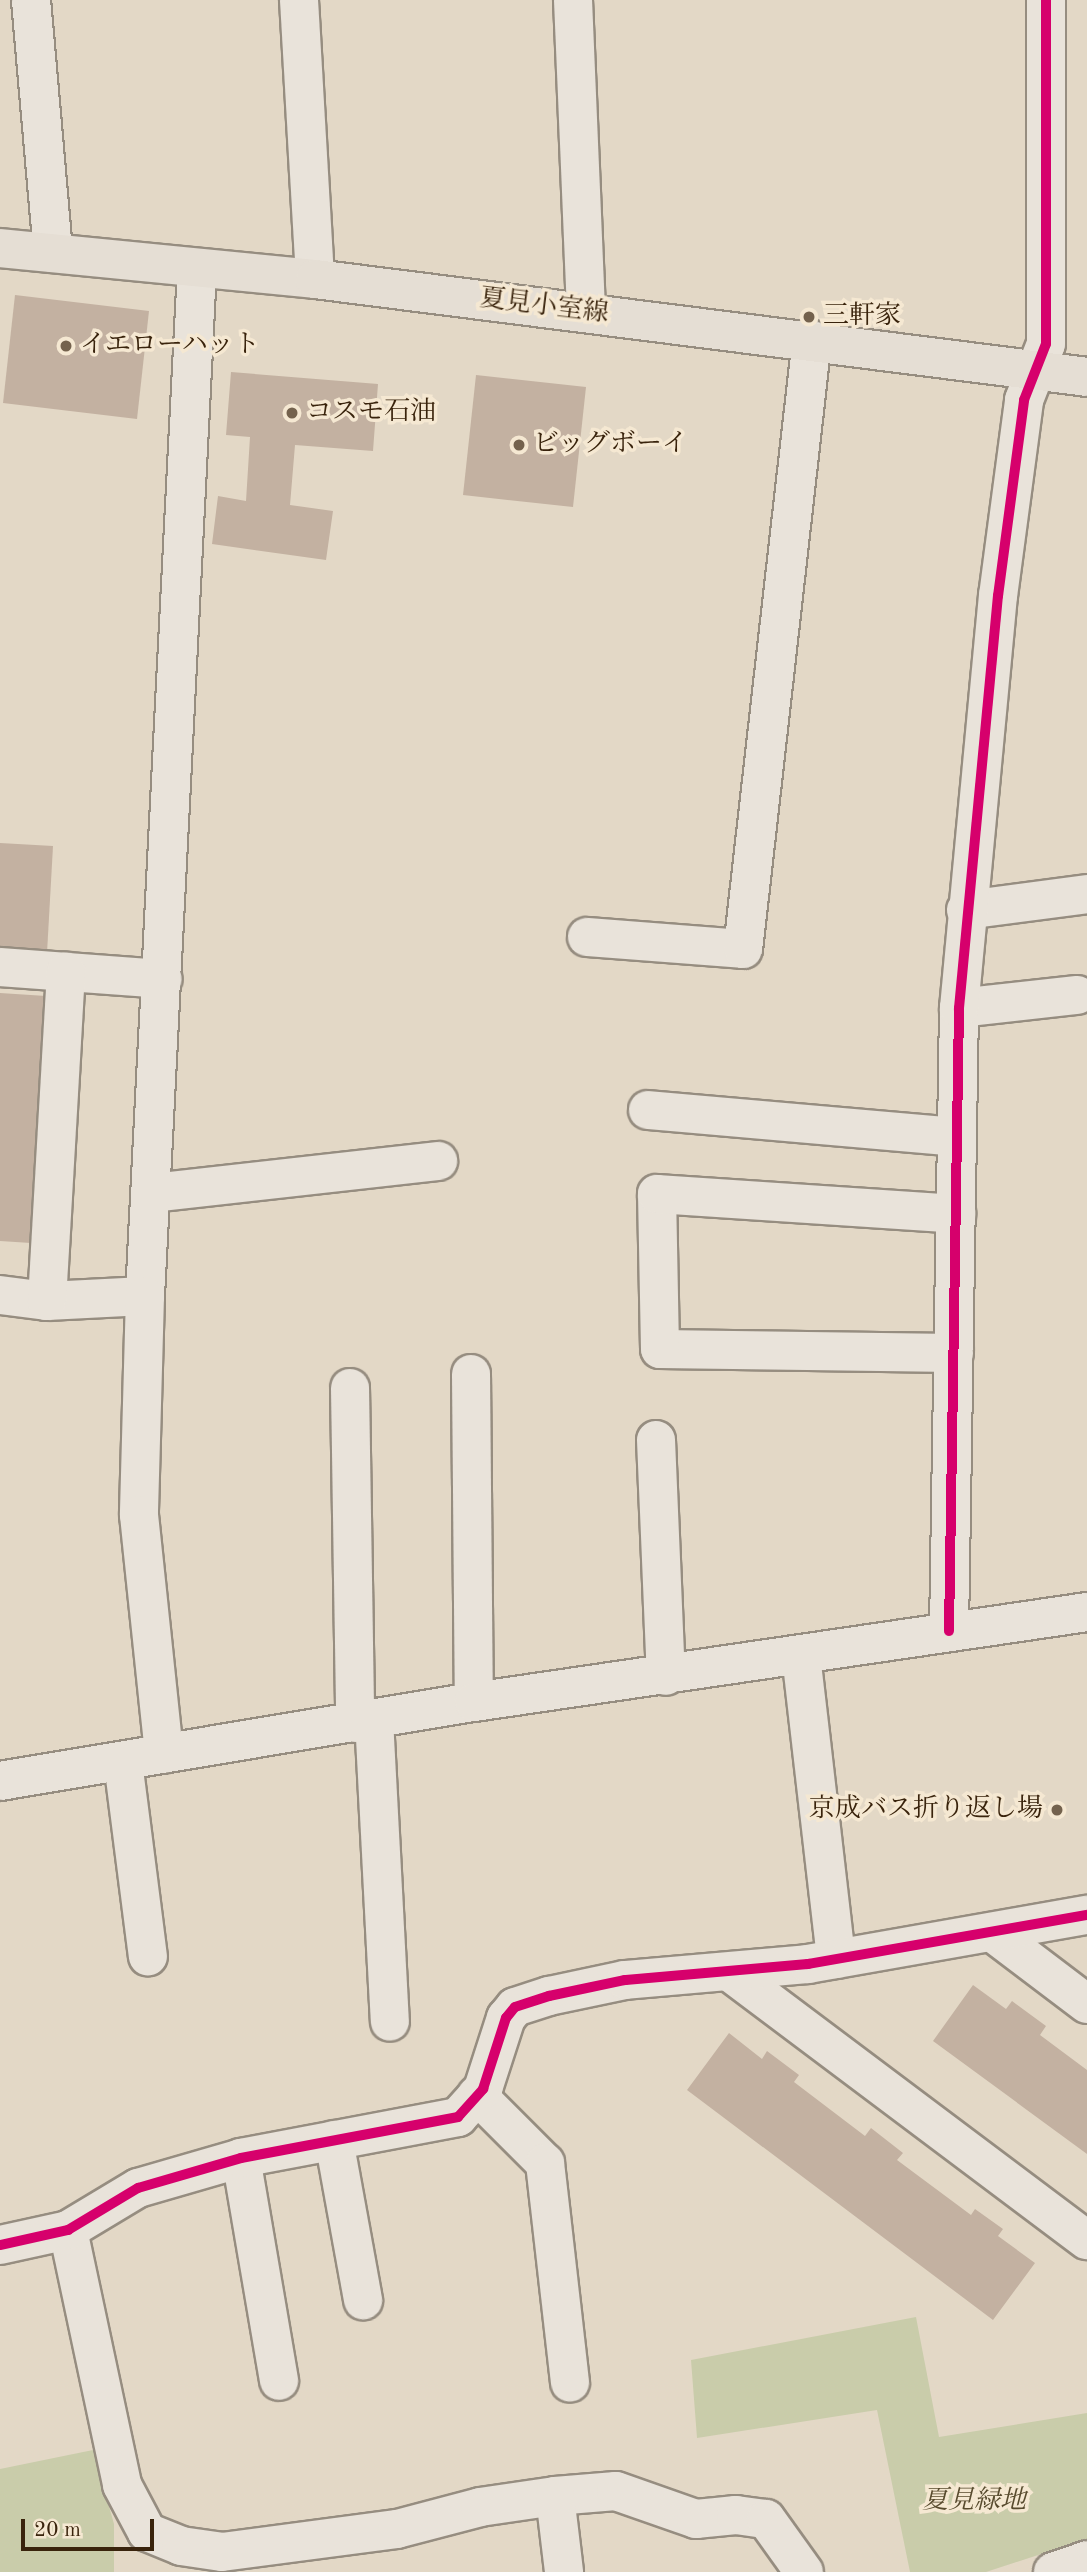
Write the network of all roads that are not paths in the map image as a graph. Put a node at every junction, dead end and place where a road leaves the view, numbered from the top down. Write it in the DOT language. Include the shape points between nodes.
graph roads {
  1 [pos="30,0"];
  2 [pos="299,0"];
  3 [pos="573,0"];
  4 [pos="1046,0"];
  5 [pos="0,248"];
  6 [pos="53,253"];
  7 [pos="197,269"];
  8 [pos="315,279"];
  9 [pos="586,312"];
  10 [pos="812,340"];
  11 [pos="1035,371"];
  12 [pos="1087,377"];
  13 [pos="1087,894"];
  14 [pos="966,910"];
  15 [pos="587,937"];
  16 [pos="0,967"];
  17 [pos="66,972"];
  18 [pos="163,979"];
  19 [pos="1077,995"];
  20 [pos="959,1008"];
  21 [pos="649,1110"];
  22 [pos="954,1137"];
  23 [pos="438,1161"];
  24 [pos="152,1193"];
  25 [pos="956,1214"];
  26 [pos="0,1295"];
  27 [pos="145,1296"];
  28 [pos="47,1301"];
  29 [pos="954,1353"];
  30 [pos="471,1374"];
  31 [pos="350,1388"];
  32 [pos="656,1440"];
  33 [pos="1087,1612"];
  34 [pos="949,1631"];
  35 [pos="801,1655"];
  36 [pos="666,1676"];
  37 [pos="474,1702"];
  38 [pos="364,1721"];
  39 [pos="164,1754"];
  40 [pos="123,1762"];
  41 [pos="0,1781"];
  42 [pos="1087,1915"];
  43 [pos="992,1932"];
  44 [pos="148,1956"];
  45 [pos="836,1959"];
  46 [pos="731,1973"];
  47 [pos="1087,2004"];
  48 [pos="390,2022"];
  49 [pos="477,2095"];
  50 [pos="334,2140"];
  51 [pos="241,2158"];
  52 [pos="68,2230"];
  53 [pos="1087,2240"];
  54 [pos="0,2245"];
  55 [pos="363,2300"];
  56 [pos="279,2381"];
  57 [pos="570,2383"];
  58 [pos="555,2496"];
  59 [pos="1087,2560"];
  60 [pos="565,2572"];
  61 [pos="804,2572"];
  62 [pos="1053,2572"];
  1 -- 6 [label="street"];
  2 -- 8 [label="street"];
  3 -- 9 [label="street"];
  4 -- 11 [label="street" via="1046,344"];
  5 -- 6 [label="main road, 夏見小室線"];
  6 -- 7 [label="main road, 夏見小室線"];
  7 -- 8 [label="main road, 夏見小室線"];
  7 -- 18 [label="street"];
  8 -- 9 [label="main road, 夏見小室線"];
  9 -- 10 [label="main road, 夏見小室線"];
  10 -- 11 [label="main road, 夏見小室線"];
  10 -- 15 [label="street" via="743,949"];
  11 -- 12 [label="main road, 夏見小室線"];
  11 -- 14 [label="street" via="1024,400 998,596"];
  13 -- 14 [label="street"];
  14 -- 20 [label="street"];
  16 -- 17 [label="street"];
  17 -- 18 [label="street"];
  17 -- 28 [label="street"];
  18 -- 24 [label="street"];
  19 -- 20 [label="street"];
  20 -- 22 [label="street"];
  21 -- 22 [label="street"];
  22 -- 25 [label="street"];
  23 -- 24 [label="street"];
  24 -- 27 [label="street"];
  25 -- 29 [label="street"];
  25 -- 29 [label="street" via="657,1194 660,1349"];
  26 -- 28 [label="street"];
  27 -- 28 [label="street"];
  27 -- 39 [label="street" via="139,1515"];
  29 -- 34 [label="street"];
  30 -- 37 [label="street"];
  31 -- 38 [label="street"];
  32 -- 36 [label="street"];
  33 -- 34 [label="street"];
  34 -- 35 [label="street"];
  35 -- 36 [label="street"];
  35 -- 45 [label="street"];
  36 -- 37 [label="street"];
  37 -- 38 [label="street"];
  38 -- 39 [label="street"];
  38 -- 48 [label="street"];
  39 -- 40 [label="street"];
  40 -- 41 [label="street"];
  40 -- 44 [label="street"];
  42 -- 43 [label="street"];
  43 -- 45 [label="street"];
  43 -- 47 [label="street"];
  45 -- 46 [label="street"];
  46 -- 49 [label="street" via="625,1980 515,2007 506,2018"];
  46 -- 53 [label="street"];
  49 -- 50 [label="street" via="458,2117"];
  49 -- 57 [label="street" via="545,2163"];
  50 -- 51 [label="street"];
  50 -- 55 [label="street"];
  51 -- 52 [label="street" via="138,2188"];
  51 -- 56 [label="street"];
  52 -- 54 [label="street"];
  52 -- 58 [label="street" via="122,2484 147,2532 181,2546 222,2552 397,2529 480,2507"];
  58 -- 60 [label="street"];
  58 -- 61 [label="street" via="616,2491 696,2519 736,2515 766,2519"];
  59 -- 62 [label="street"];
}
